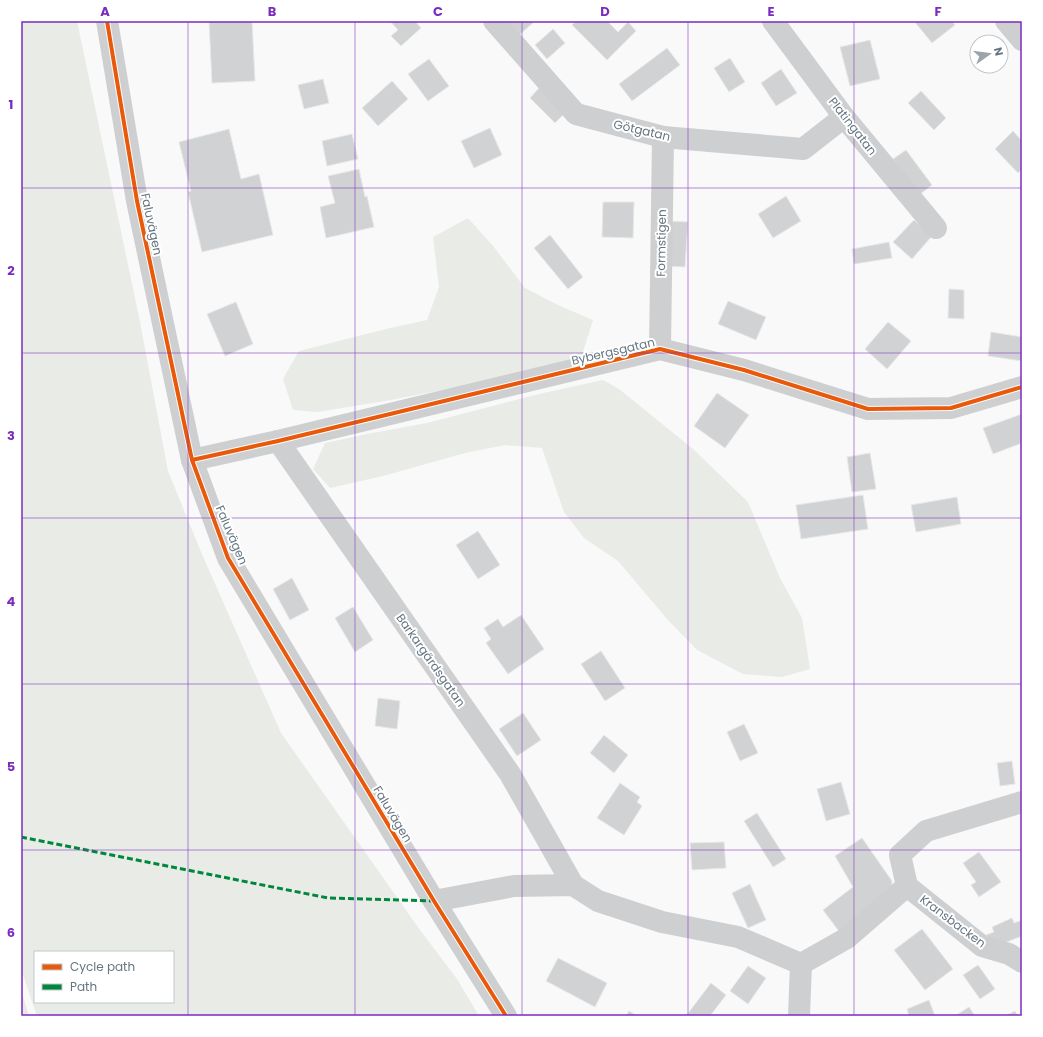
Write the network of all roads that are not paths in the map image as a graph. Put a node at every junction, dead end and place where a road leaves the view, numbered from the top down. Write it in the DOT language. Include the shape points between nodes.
graph roads {
  1 [pos="107,21"];
  2 [pos="494,21"];
  3 [pos="773,21"];
  4 [pos="1006,21"];
  5 [pos="1022,40"];
  6 [pos="844,117"];
  7 [pos="663,137"];
  8 [pos="936,228"];
  9 [pos="660,349"];
  10 [pos="1022,387"];
  11 [pos="278,441"];
  12 [pos="192,460"];
  13 [pos="1022,802"];
  14 [pos="573,885"];
  15 [pos="907,886"];
  16 [pos="434,901"];
  17 [pos="1022,962"];
  18 [pos="801,964"];
  19 [pos="506,1016"];
  20 [pos="799,1016"];
  1 -- 12 [label="street, Faluvägen" via="137,201"];
  2 -- 7 [label="street, Götgatan" via="576,114"];
  3 -- 6 [label="street, Platingatan"];
  4 -- 5 [label="street"];
  6 -- 7 [label="street, Götgatan" via="803,150"];
  6 -- 8 [label="street, Platingatan"];
  7 -- 9 [label="street, Formstigen"];
  9 -- 10 [label="street, Bybergsgatan" via="744,370 868,409 951,408"];
  9 -- 11 [label="street, Bybergsgatan"];
  11 -- 12 [label="street"];
  11 -- 14 [label="street, Barkargärdsgatan" via="510,774"];
  12 -- 16 [label="street, Faluvägen" via="228,558"];
  13 -- 15 [label="street" via="926,831 900,856"];
  14 -- 16 [label="street" via="514,886"];
  14 -- 18 [label="street, Barkargärdsgatan" via="598,901 662,922 738,938"];
  15 -- 17 [label="street, Kransbacken" via="982,946 1009,954"];
  15 -- 18 [label="street" via="847,938"];
  16 -- 19 [label="street, Faluvägen"];
  18 -- 20 [label="street"];
}
